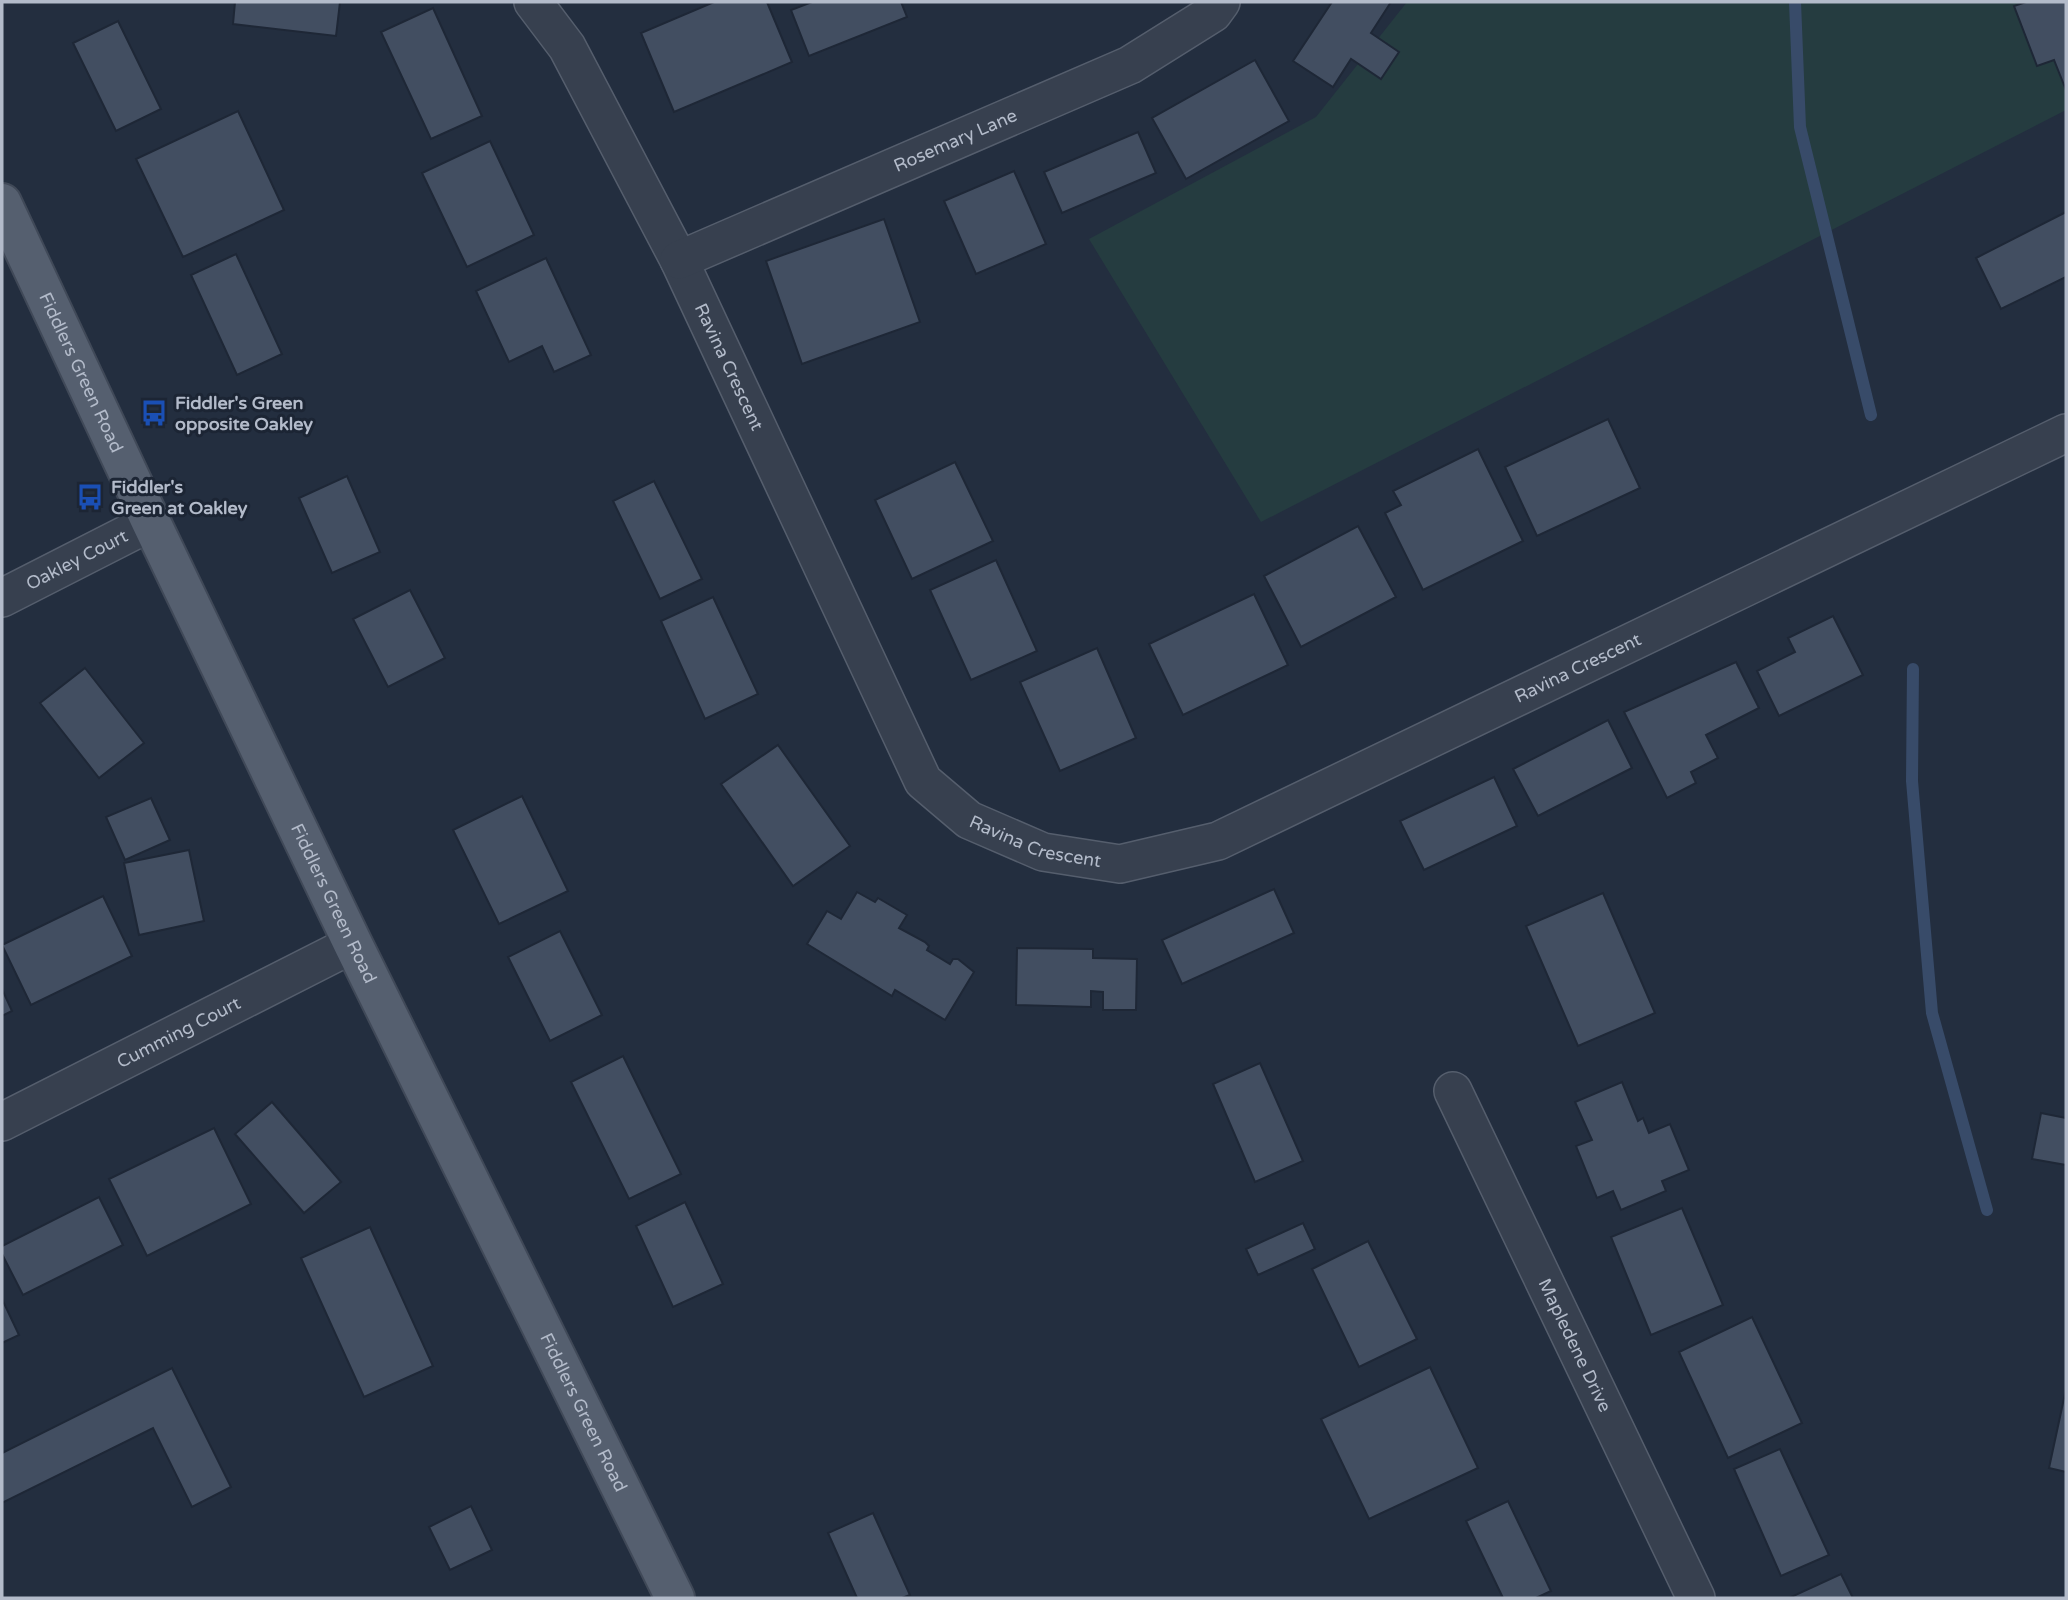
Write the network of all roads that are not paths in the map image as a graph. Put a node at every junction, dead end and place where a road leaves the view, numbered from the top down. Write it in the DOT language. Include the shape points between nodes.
graph roads {
  1 [pos="533,2"];
  2 [pos="1221,2"];
  3 [pos="2,203"];
  4 [pos="679,260"];
  5 [pos="2066,433"];
  6 [pos="151,522"];
  7 [pos="2,598"];
  8 [pos="353,944"];
  9 [pos="1453,1091"];
  10 [pos="2,1122"];
  11 [pos="675,1598"];
  12 [pos="1696,1598"];
  1 -- 4 [label="street, Ravina Crescent" via="567,47"];
  2 -- 4 [label="street, Rosemary Lane" via="1213,13 1130,65"];
  3 -- 6 [label="main road, Fiddlers Green Road"];
  4 -- 5 [label="street, Ravina Crescent" via="923,781 969,820 1043,852 1120,863 1218,841"];
  6 -- 7 [label="street, Oakley Court"];
  6 -- 8 [label="main road, Fiddlers Green Road"];
  8 -- 10 [label="street, Cumming Court"];
  8 -- 11 [label="main road, Fiddlers Green Road"];
  9 -- 12 [label="street, Mapledene Drive"];
}
